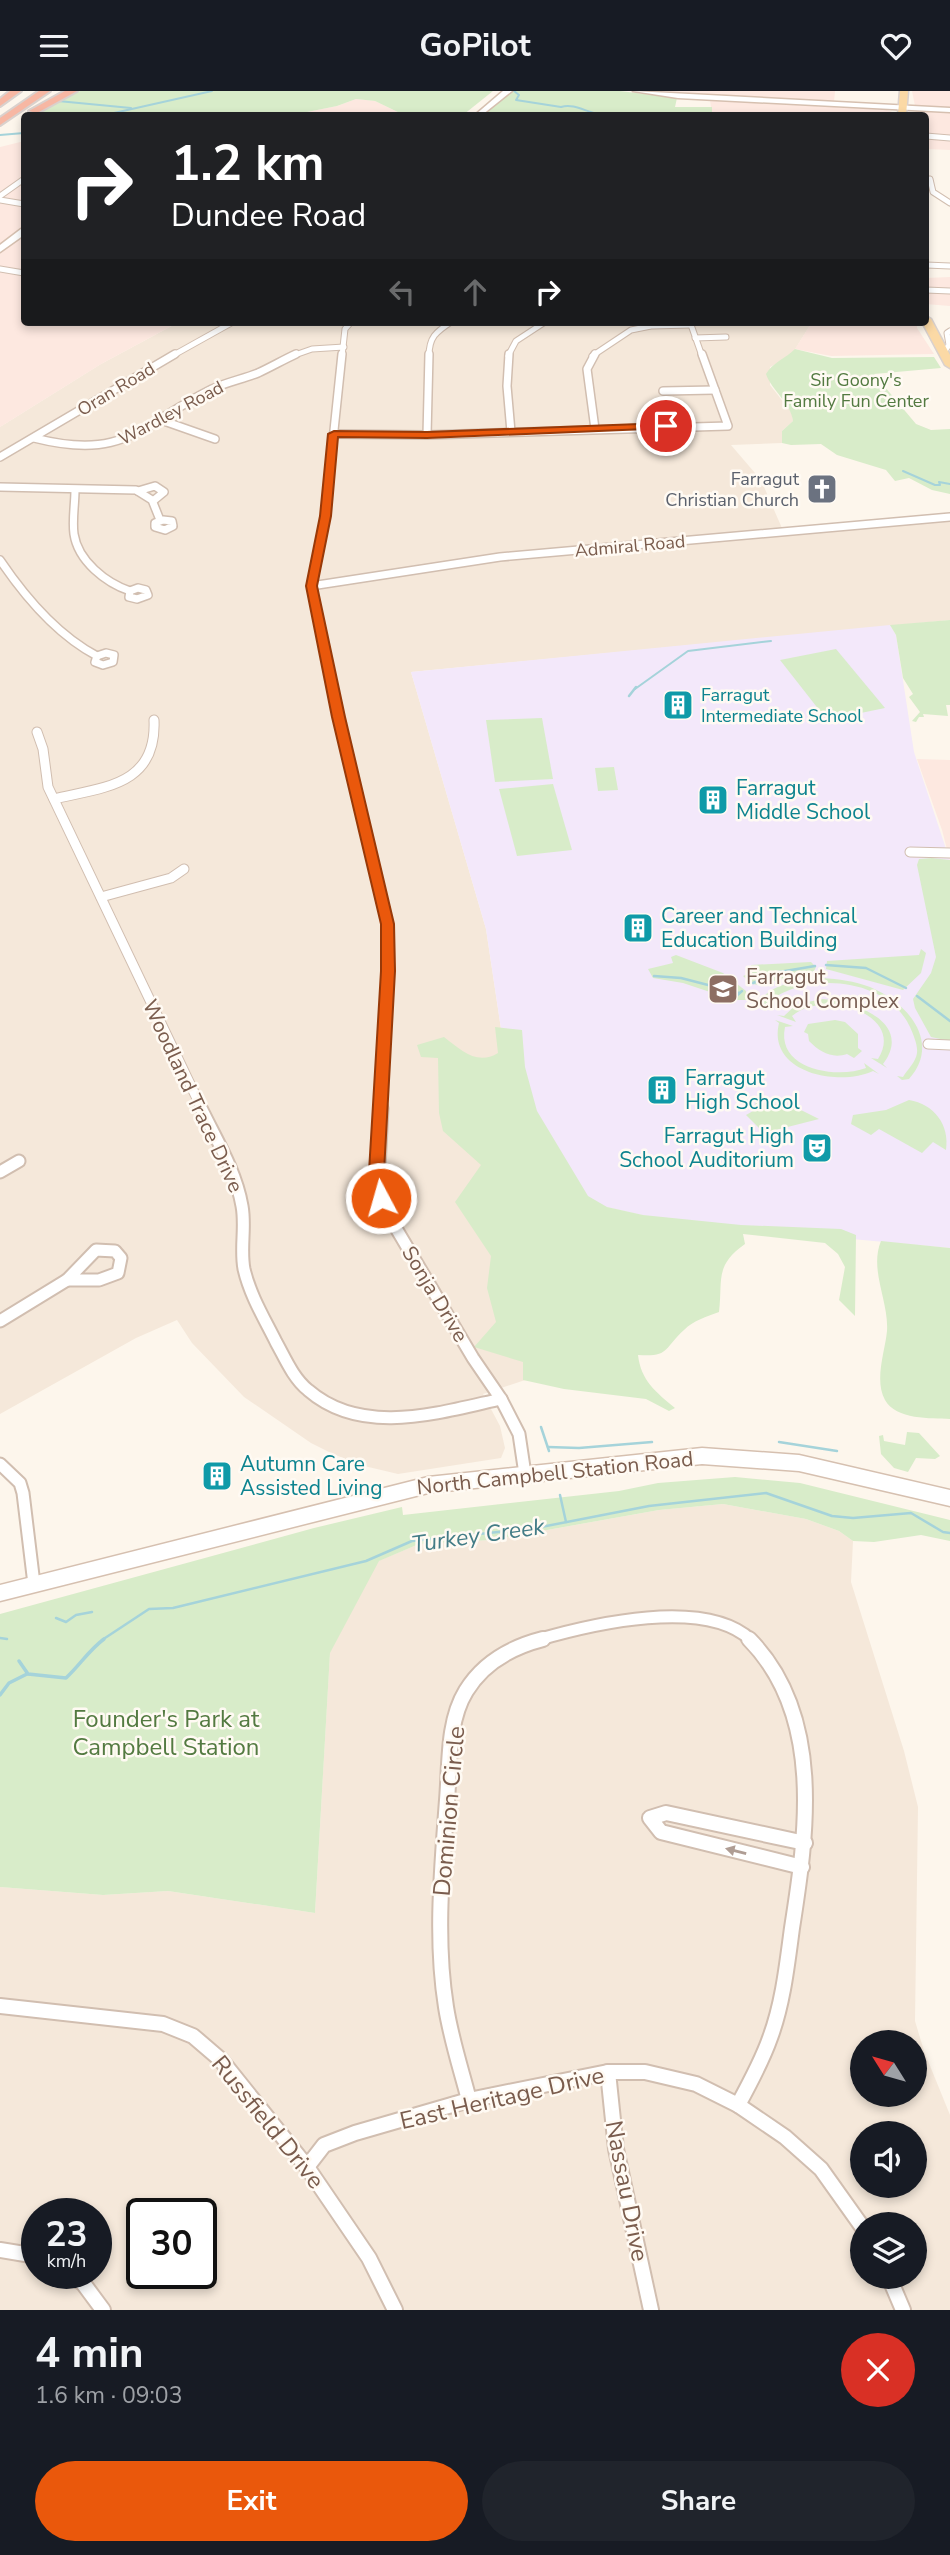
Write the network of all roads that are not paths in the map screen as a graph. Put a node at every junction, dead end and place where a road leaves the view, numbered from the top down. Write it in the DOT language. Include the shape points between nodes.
graph roads {
  1 [pos="16,91"];
  2 [pos="34,91"];
  3 [pos="46,91"];
  4 [pos="72,91"];
  5 [pos="495,91"];
  6 [pos="637,91"];
  7 [pos="904,91"];
  8 [pos="508,92"];
  9 [pos="0,103"];
  10 [pos="950,110"];
  11 [pos="33,112"];
  12 [pos="475,112"];
  13 [pos="476,112"];
  14 [pos="902,112"];
  15 [pos="0,114"];
  16 [pos="21,119"];
  17 [pos="0,123"];
  18 [pos="0,132"];
  19 [pos="929,136"];
  20 [pos="950,138"];
  21 [pos="930,179"];
  22 [pos="21,181"];
  23 [pos="0,198"];
  24 [pos="21,203"];
  25 [pos="950,203"];
  26 [pos="21,223"];
  27 [pos="21,233"];
  28 [pos="0,239"];
  29 [pos="0,249"];
  30 [pos="929,265"];
  31 [pos="950,266"];
  32 [pos="0,269"];
  33 [pos="21,272"];
  34 [pos="929,290"];
  35 [pos="950,291"];
  36 [pos="929,323"];
  37 [pos="929,325"];
  38 [pos="226,326"];
  39 [pos="348,326"];
  40 [pos="445,326"];
  41 [pos="540,326"];
  42 [pos="651,326"];
  43 [pos="691,326"];
  44 [pos="950,330"];
  45 [pos="726,337"];
  46 [pos="695,338"];
  47 [pos="344,347"];
  48 [pos="944,352"];
  49 [pos="950,365"];
  50 [pos="715,390"];
  51 [pos="663,391"];
  52 [pos="161,420"];
  53 [pos="595,429"];
  54 [pos="511,432"];
  55 [pos="334,434"];
  56 [pos="427,435"];
  57 [pos="34,438"];
  58 [pos="215,439"];
  59 [pos="0,457"];
  60 [pos="0,487"];
  61 [pos="75,489"];
  62 [pos="138,491"];
  63 [pos="153,501"];
  64 [pos="950,517"];
  65 [pos="160,520"];
  66 [pos="0,560"];
  67 [pos="311,586"];
  68 [pos="130,591"];
  69 [pos="97,656"];
  70 [pos="155,720"];
  71 [pos="37,732"];
  72 [pos="54,799"];
  73 [pos="910,852"];
  74 [pos="950,853"];
  75 [pos="184,869"];
  76 [pos="102,897"];
  77 [pos="928,1044"];
  78 [pos="950,1045"];
  79 [pos="19,1161"];
  80 [pos="0,1173"];
  81 [pos="67,1280"];
  82 [pos="0,1321"];
  83 [pos="501,1399"];
  84 [pos="0,1464"];
  85 [pos="525,1473"];
  86 [pos="950,1498"];
  87 [pos="34,1584"];
  88 [pos="0,1593"];
  89 [pos="805,1843"];
  90 [pos="802,1867"];
  91 [pos="0,2006"];
  92 [pos="608,2072"];
  93 [pos="469,2100"];
  94 [pos="738,2105"];
  95 [pos="307,2167"];
  96 [pos="852,2212"];
  97 [pos="0,2250"];
  98 [pos="21,2252"];
  99 [pos="87,2289"];
  100 [pos="894,2289"];
  101 [pos="103,2310"];
  102 [pos="395,2310"];
  103 [pos="650,2310"];
  104 [pos="903,2310"];
  1 -- 9 [label="highway"];
  2 -- 15 [label="highway"];
  3 -- 17 [label="highway"];
  4 -- 11 [label="highway"];
  5 -- 12 [label="main road"];
  6 -- 14 [label="main road"];
  7 -- 14 [label="main road"];
  8 -- 13 [label="main road"];
  10 -- 14 [label="main road"];
  16 -- 18 [label="highway"];
  19 -- 20 [label="street"];
  21 -- 25 [label="street" via="933,192"];
  22 -- 23 [label="street"];
  23 -- 24 [label="street"];
  26 -- 28 [label="main road"];
  27 -- 29 [label="main road"];
  30 -- 31 [label="street"];
  32 -- 33 [label="street"];
  34 -- 35 [label="street"];
  36 -- 44 [label="street"];
  37 -- 48 [label="main road"];
  38 -- 57 [label="street, Oran Road"];
  39 -- 47 [label="street, Sonja Drive"];
  40 -- 56 [label="street" via="434,333 429,345"];
  41 -- 54 [label="street" via="510,348"];
  42 -- 53 [label="street" via="631,330 592,356 587,369"];
  43 -- 46 [label="street"];
  44 -- 48 [label="street"];
  45 -- 46 [label="street"];
  46 -- 50 [label="street"];
  47 -- 52 [label="street, Wardley Road" via="294,353 210,390"];
  47 -- 55 [label="street, Sonja Drive"];
  48 -- 49 [label="main road"];
  50 -- 51 [label="street"];
  50 -- 53 [label="street" via="728,426"];
  52 -- 57 [label="street, Wardley Road" via="125,441 103,446 70,447"];
  52 -- 58 [label="street"];
  53 -- 54 [label="street"];
  54 -- 56 [label="street"];
  55 -- 56 [label="street"];
  55 -- 67 [label="street, Sonja Drive"];
  57 -- 59 [label="street, Oran Road"];
  60 -- 61 [label="street"];
  61 -- 62 [label="street"];
  61 -- 68 [label="street" via="79,547 101,573"];
  62 -- 63 [label="street"];
  62 -- 63 [label="street" via="155,486 162,490 163,495"];
  63 -- 65 [label="street"];
  64 -- 67 [label="street, Admiral Road" via="500,557"];
  66 -- 69 [label="street" via="12,581 37,607"];
  67 -- 83 [label="street, Sonja Drive" via="387,924 378,1189 390,1219"];
  70 -- 72 [label="street" via="150,756 139,772 116,783"];
  71 -- 72 [label="street, Woodland Trace Drive"];
  72 -- 76 [label="street, Woodland Trace Drive"];
  73 -- 74 [label="street"];
  75 -- 76 [label="street" via="171,878"];
  76 -- 83 [label="street, Woodland Trace Drive" via="228,1164 241,1198 243,1268 261,1312 306,1389 329,1406 375,1419"];
  77 -- 78 [label="street"];
  79 -- 80 [label="street"];
  81 -- 81 [label="street" via="107,1279 118,1273 121,1258 115,1251 96,1250"];
  81 -- 82 [label="street"];
  83 -- 85 [label="street, Sonja Drive" via="519,1434"];
  84 -- 87 [label="street" via="20,1483 23,1493"];
  85 -- 86 [label="main road, North Campbell Station Road" via="702,1457 763,1458"];
  85 -- 87 [label="main road, North Campbell Station Road" via="428,1485"];
  87 -- 88 [label="main road, North Campbell Station Road"];
  89 -- 90 [label="street, Dominion Circle"];
  90 -- 89 [label="street, one-way" via="661,1832 650,1818 666,1813"];
  89 -- 93 [label="street, Dominion Circle" via="800,1750 790,1705 774,1670 739,1630 690,1616 617,1624 529,1640 491,1663 466,1691 453,1725 440,1875 444,1995"];
  90 -- 94 [label="street, Dominion Circle" via="774,2029"];
  91 -- 95 [label="street, Russfield Drive" via="163,2024 193,2036 221,2060"];
  92 -- 93 [label="street, East Heritage Drive"];
  92 -- 94 [label="street, East Heritage Drive" via="645,2072 696,2084"];
  92 -- 103 [label="street, Nassau Drive" via="616,2149"];
  93 -- 95 [label="street, East Heritage Drive" via="324,2145"];
  94 -- 96 [label="street, East Heritage Drive" via="821,2169"];
  95 -- 102 [label="street, Russfield Drive" via="369,2258"];
  97 -- 98 [label="street"];
  99 -- 101 [label="street"];
  100 -- 104 [label="street"];
}
